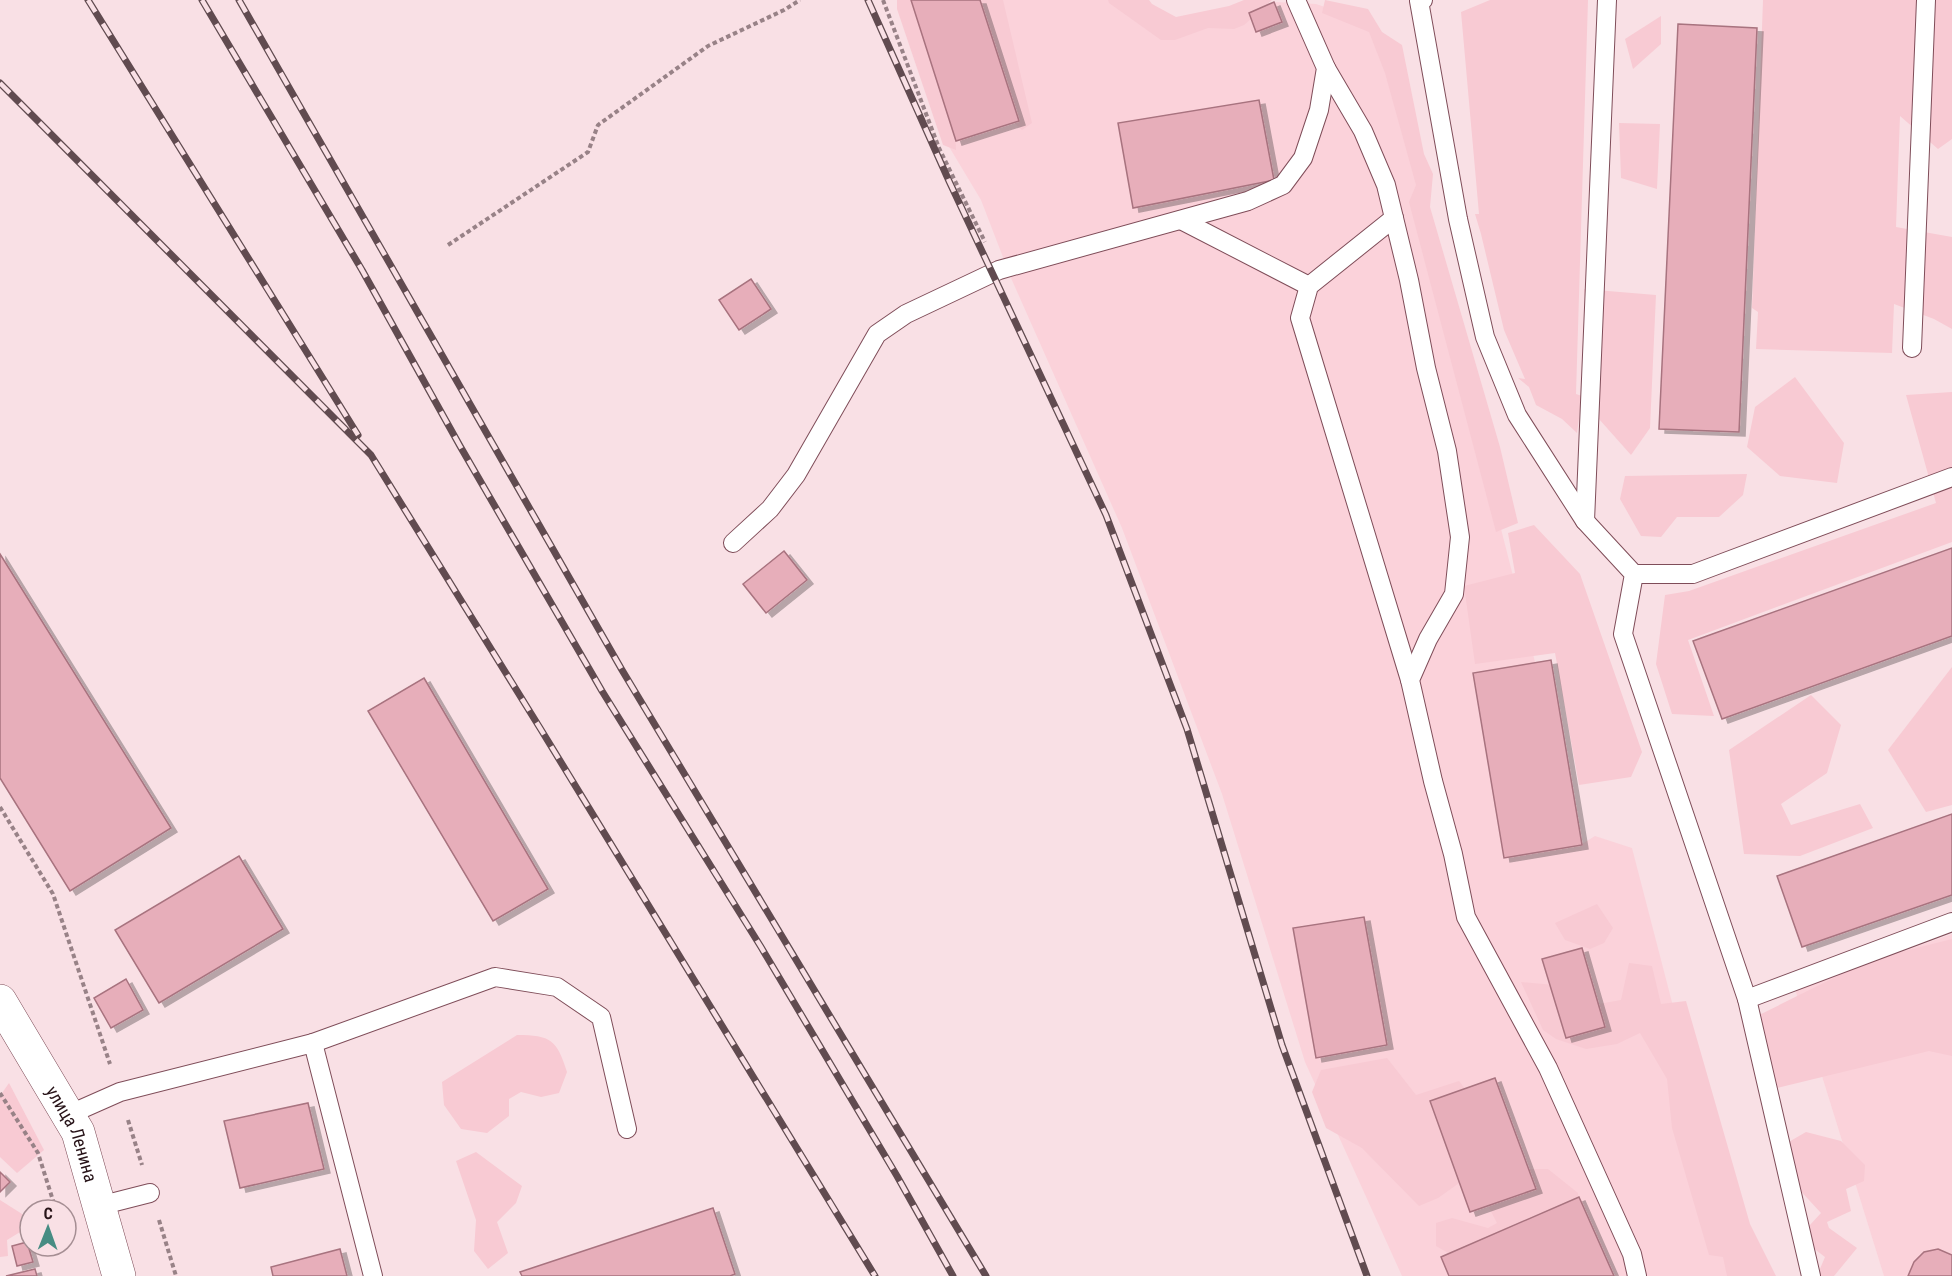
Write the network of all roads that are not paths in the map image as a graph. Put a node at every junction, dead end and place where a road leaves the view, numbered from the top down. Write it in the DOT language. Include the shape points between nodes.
graph roads {
  1 [pos="1296,0"];
  2 [pos="1607,0"];
  3 [pos="1926,0"];
  4 [pos="1421,1"];
  5 [pos="1326,68"];
  6 [pos="1394,218"];
  7 [pos="1180,220"];
  8 [pos="1310,286"];
  9 [pos="1912,348"];
  10 [pos="1952,477"];
  11 [pos="1585,521"];
  12 [pos="733,543"];
  13 [pos="1634,574"];
  14 [pos="1410,680"];
  15 [pos="1952,922"];
  16 [pos="1747,999"];
  17 [pos="0,1001"];
  18 [pos="313,1043"];
  19 [pos="68,1115"];
  20 [pos="627,1129"];
  21 [pos="150,1193"];
  22 [pos="99,1206"];
  23 [pos="119,1276"];
  24 [pos="373,1276"];
  25 [pos="1637,1276"];
  26 [pos="1810,1276"];
  1 -- 5 [label="lane"];
  2 -- 11 [label="lane"];
  3 -- 9 [label="lane"];
  4 -- 11 [label="lane" via="1458,219 1485,337 1517,415"];
  5 -- 6 [label="lane" via="1363,131 1386,185"];
  5 -- 7 [label="lane" via="1319,110 1303,158 1283,185 1248,201"];
  6 -- 8 [label="lane"];
  6 -- 14 [label="lane" via="1448,452 1460,537 1454,594"];
  7 -- 8 [label="lane"];
  7 -- 12 [label="lane" via="999,270 906,314 877,334 796,475 770,509"];
  8 -- 14 [label="lane" via="1300,318"];
  10 -- 13 [label="lane" via="1693,574"];
  11 -- 13 [label="lane"];
  13 -- 16 [label="lane" via="1623,634"];
  14 -- 25 [label="lane" via="1466,917 1548,1068 1632,1254"];
  15 -- 16 [label="lane"];
  16 -- 26 [label="lane"];
  17 -- 19 [label="main road, улица Ленина"];
  18 -- 19 [label="lane" via="120,1092"];
  18 -- 20 [label="lane" via="495,977 557,987 601,1017"];
  18 -- 24 [label="lane"];
  19 -- 22 [label="main road, улица Ленина" via="78,1132"];
  21 -- 22 [label="lane"];
  22 -- 23 [label="main road, улица Ленина"];
}
